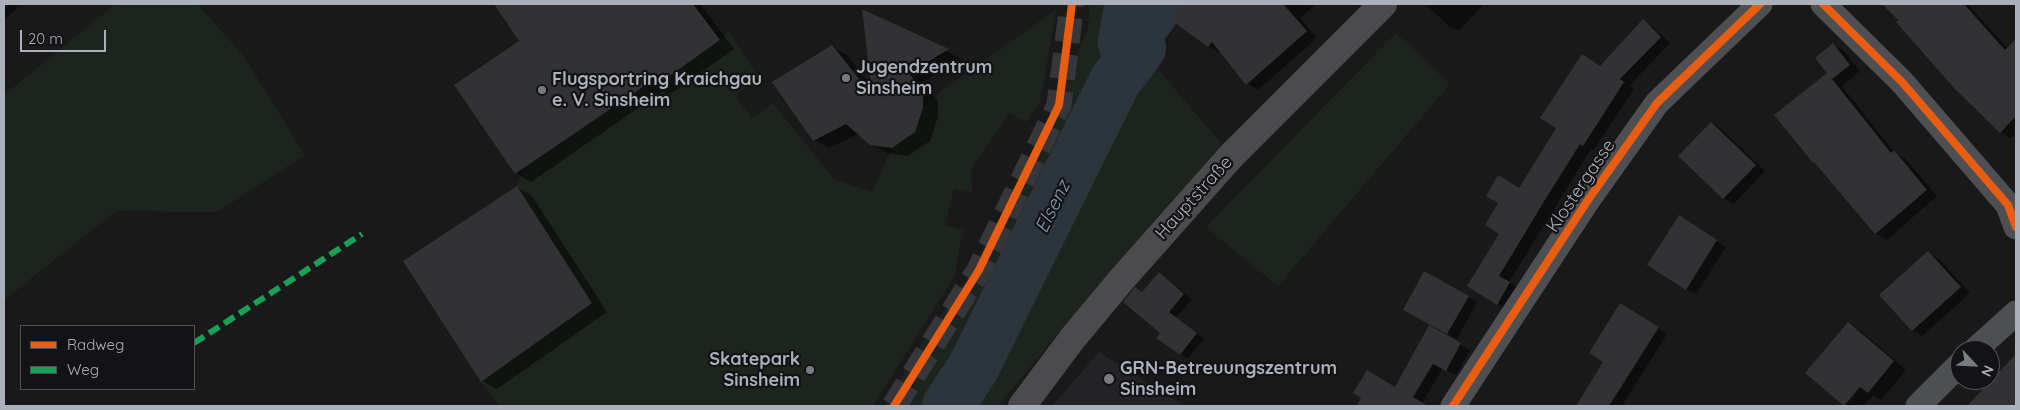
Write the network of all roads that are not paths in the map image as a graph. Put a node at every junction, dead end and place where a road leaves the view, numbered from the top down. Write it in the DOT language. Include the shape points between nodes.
graph roads {
  1 [pos="1383,4"];
  2 [pos="1760,4"];
  3 [pos="1823,4"];
  4 [pos="2014,210"];
  5 [pos="2016,313"];
  6 [pos="1986,340"];
  7 [pos="1950,374"];
  8 [pos="1022,406"];
  9 [pos="1452,406"];
  10 [pos="1918,406"];
  1 -- 8 [label="main road, Hauptstraße" via="1232,155 1122,278"];
  2 -- 9 [label="street, Klostergasse" via="1657,103 1588,200"];
  3 -- 4 [label="street" via="1902,82"];
  5 -- 6 [label="street"];
  7 -- 10 [label="street"];
}
